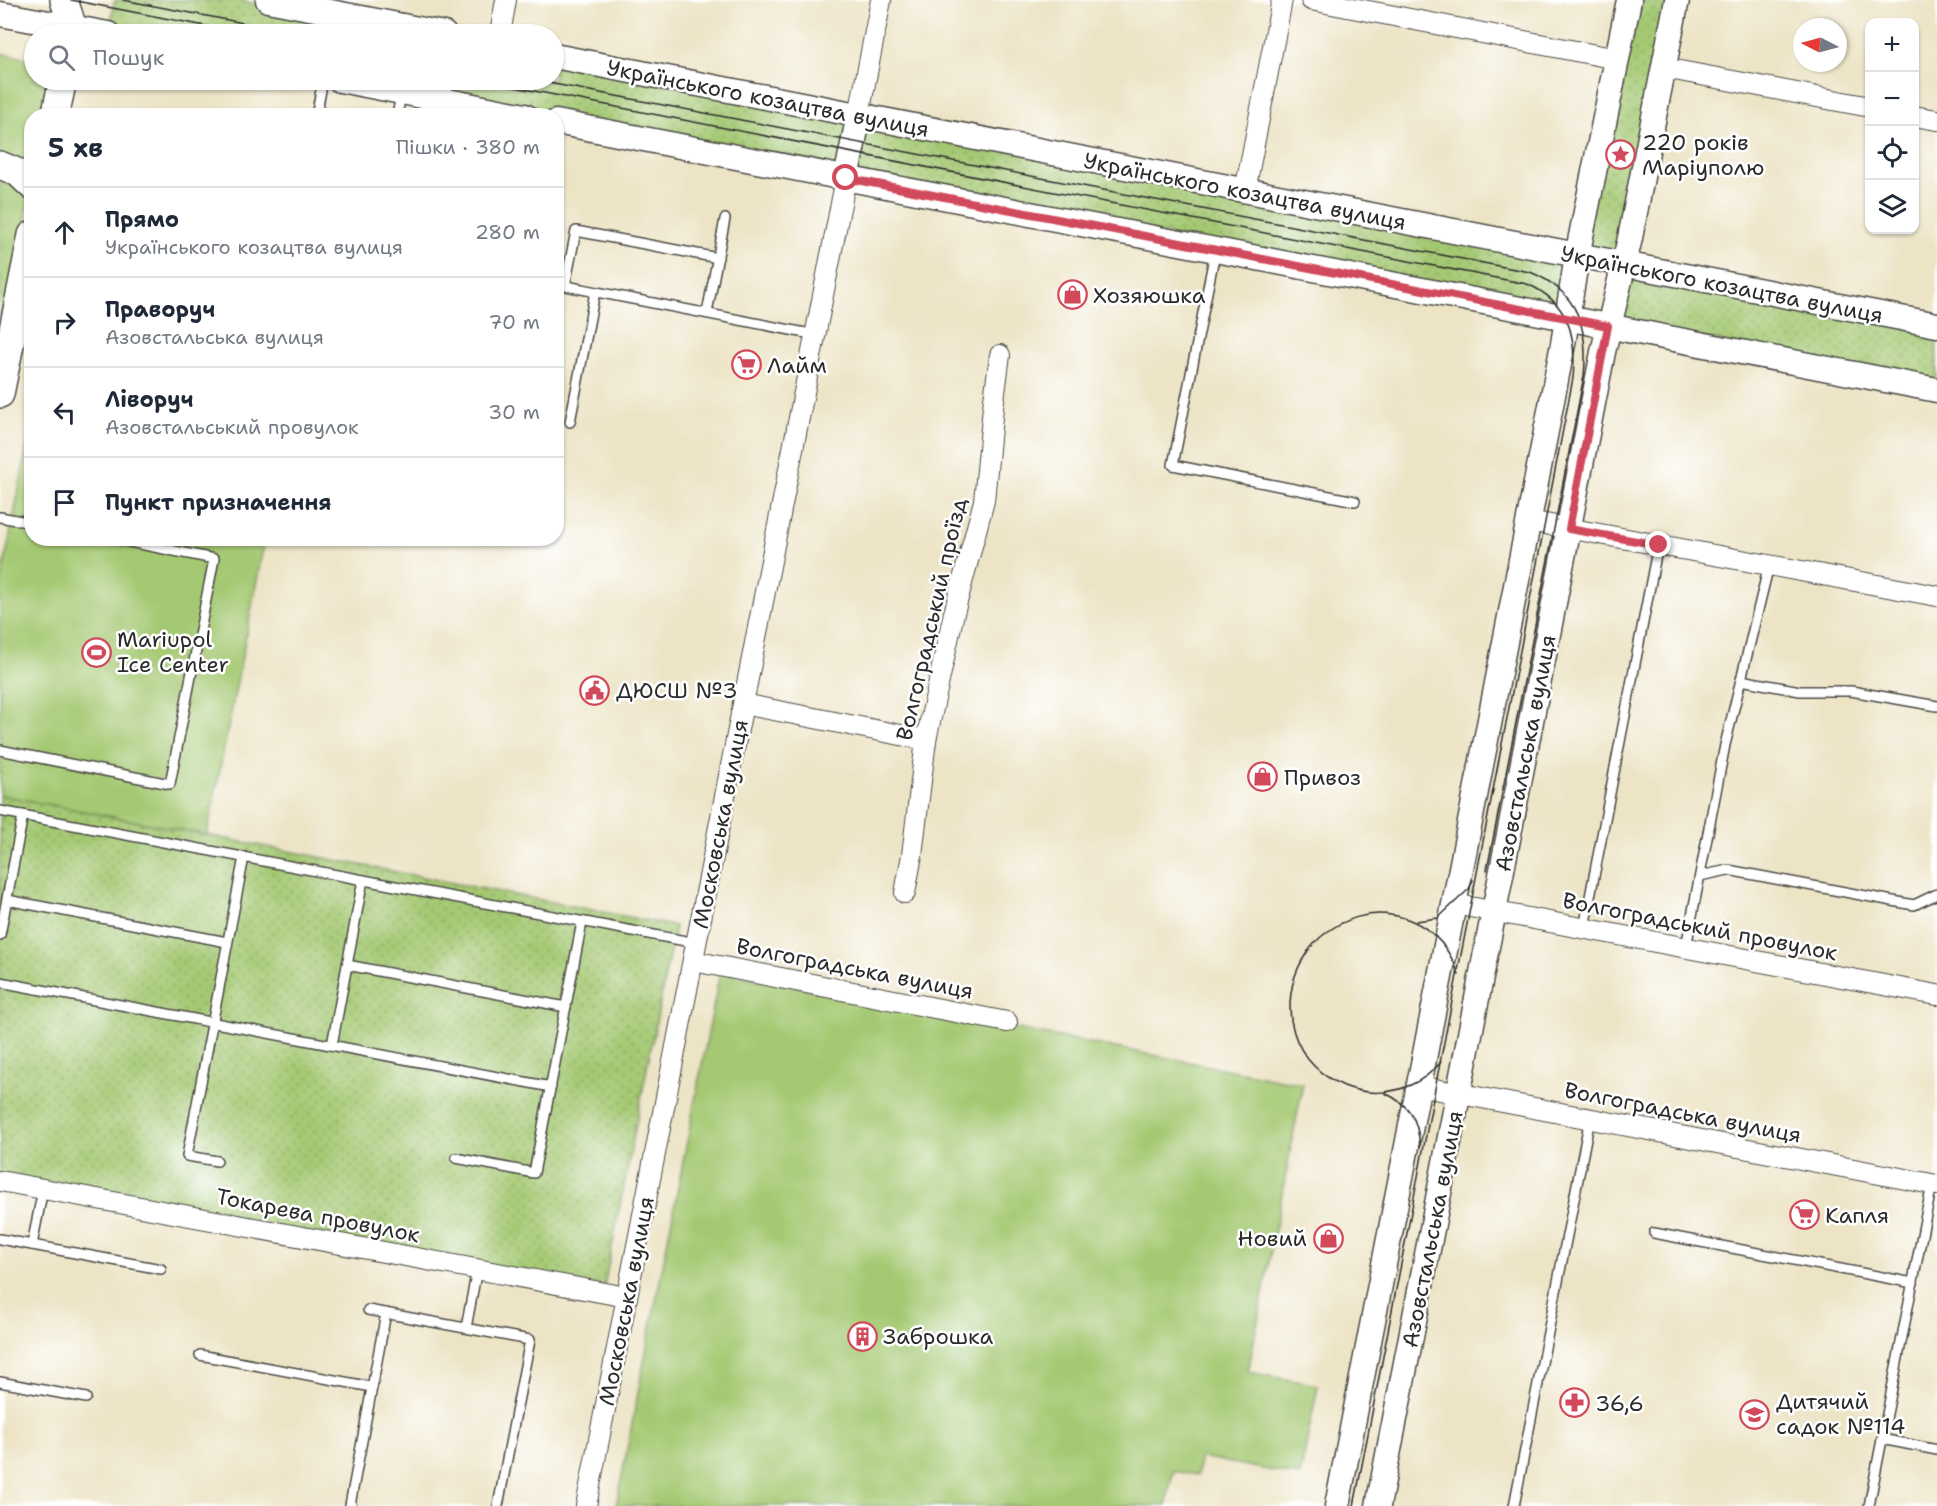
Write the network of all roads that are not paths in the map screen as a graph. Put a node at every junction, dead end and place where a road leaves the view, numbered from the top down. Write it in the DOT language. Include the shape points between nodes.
graph roads {
  1 [pos="64,0"];
  2 [pos="268,0"];
  3 [pos="506,0"];
  4 [pos="881,0"];
  5 [pos="1282,0"];
  6 [pos="1311,0"];
  7 [pos="1629,0"];
  8 [pos="1677,0"];
  9 [pos="0,14"];
  10 [pos="42,24"];
  11 [pos="70,24"];
  12 [pos="392,24"];
  13 [pos="502,24"];
  14 [pos="564,58"];
  15 [pos="1617,59"];
  16 [pos="1664,68"];
  17 [pos="61,90"];
  18 [pos="321,90"];
  19 [pos="392,90"];
  20 [pos="402,92"];
  21 [pos="1865,106"];
  22 [pos="57,108"];
  23 [pos="318,108"];
  24 [pos="399,108"];
  25 [pos="484,108"];
  26 [pos="859,115"];
  27 [pos="1919,117"];
  28 [pos="1937,120"];
  29 [pos="564,124"];
  30 [pos="0,165"];
  31 [pos="846,178"];
  32 [pos="24,179"];
  33 [pos="1245,191"];
  34 [pos="725,219"];
  35 [pos="1215,250"];
  36 [pos="1577,256"];
  37 [pos="718,258"];
  38 [pos="1624,265"];
  39 [pos="564,274"];
  40 [pos="24,275"];
  41 [pos="564,286"];
  42 [pos="596,292"];
  43 [pos="707,313"];
  44 [pos="1568,318"];
  45 [pos="1608,326"];
  46 [pos="1937,326"];
  47 [pos="816,334"];
  48 [pos="1000,355"];
  49 [pos="1937,390"];
  50 [pos="0,394"];
  51 [pos="570,423"];
  52 [pos="1355,501"];
  53 [pos="0,517"];
  54 [pos="1529,521"];
  55 [pos="24,522"];
  56 [pos="1569,529"];
  57 [pos="1659,545"];
  58 [pos="150,546"];
  59 [pos="1769,565"];
  60 [pos="1937,596"];
  61 [pos="1741,681"];
  62 [pos="743,704"];
  63 [pos="1937,706"];
  64 [pos="926,740"];
  65 [pos="0,750"];
  66 [pos="0,811"];
  67 [pos="23,815"];
  68 [pos="244,857"];
  69 [pos="1700,876"];
  70 [pos="363,880"];
  71 [pos="905,892"];
  72 [pos="1937,894"];
  73 [pos="6,900"];
  74 [pos="1455,904"];
  75 [pos="1494,911"];
  76 [pos="582,922"];
  77 [pos="1584,928"];
  78 [pos="0,934"];
  79 [pos="227,942"];
  80 [pos="1686,947"];
  81 [pos="695,952"];
  82 [pos="347,965"];
  83 [pos="0,982"];
  84 [pos="1937,995"];
  85 [pos="566,1007"];
  86 [pos="212,1022"];
  87 [pos="1007,1022"];
  88 [pos="332,1045"];
  89 [pos="1419,1086"];
  90 [pos="551,1087"];
  91 [pos="1459,1093"];
  92 [pos="1590,1118"];
  93 [pos="456,1158"];
  94 [pos="217,1161"];
  95 [pos="0,1181"];
  96 [pos="1934,1184"];
  97 [pos="43,1189"];
  98 [pos="1654,1233"];
  99 [pos="0,1239"];
  100 [pos="32,1245"];
  101 [pos="161,1269"];
  102 [pos="477,1269"];
  103 [pos="1913,1284"];
  104 [pos="627,1297"];
  105 [pos="368,1310"];
  106 [pos="386,1313"];
  107 [pos="466,1328"];
  108 [pos="200,1355"];
  109 [pos="0,1382"];
  110 [pos="372,1388"];
  111 [pos="86,1398"];
  112 [pos="1882,1439"];
  113 [pos="1937,1450"];
  114 [pos="352,1506"];
  115 [pos="498,1506"];
  116 [pos="586,1506"];
  117 [pos="1337,1506"];
  118 [pos="1378,1506"];
  119 [pos="1514,1506"];
  120 [pos="1869,1506"];
  1 -- 11 [label="main road"];
  2 -- 12 [label="street"];
  3 -- 13 [label="street"];
  4 -- 26 [label="street, Московська вулиця"];
  5 -- 33 [label="street"];
  6 -- 15 [label="street"];
  7 -- 15 [label="street, Азовстальська вулиця"];
  8 -- 16 [label="street, Азовстальська вулиця"];
  9 -- 10 [label="street"];
  14 -- 26 [label="street, Українського козацтва вулиця"];
  15 -- 36 [label="street, Азовстальська вулиця"];
  16 -- 21 [label="street"];
  16 -- 38 [label="street, Азовстальська вулиця"];
  17 -- 22 [label="main road"];
  18 -- 23 [label="lane"];
  19 -- 20 [label="street"];
  20 -- 24 [label="lane"];
  20 -- 25 [label="street"];
  26 -- 31 [label="street, Московська вулиця"];
  26 -- 33 [label="street, Українського козацтва вулиця"];
  27 -- 28 [label="street"];
  29 -- 31 [label="street"];
  30 -- 32 [label="main road"];
  31 -- 35 [label="street"];
  31 -- 47 [label="street, Московська вулиця"];
  33 -- 36 [label="street, Українського козацтва вулиця"];
  34 -- 37 [label="lane"];
  35 -- 44 [label="street"];
  35 -- 52 [label="lane" via="1173,465"];
  36 -- 38 [label="street, Українського козацтва вулиця"];
  36 -- 44 [label="street, Азовстальська вулиця"];
  37 -- 39 [label="lane" via="576,231"];
  37 -- 43 [label="lane"];
  38 -- 45 [label="street, Азовстальська вулиця"];
  38 -- 46 [label="street, Українського козацтва вулиця"];
  40 -- 50 [label="main road"];
  41 -- 42 [label="lane"];
  42 -- 43 [label="lane"];
  42 -- 51 [label="lane"];
  43 -- 47 [label="lane"];
  44 -- 45 [label="street"];
  44 -- 54 [label="street, Азовстальська вулиця"];
  45 -- 49 [label="street"];
  45 -- 56 [label="street, Азовстальська вулиця"];
  47 -- 62 [label="street, Московська вулиця"];
  48 -- 64 [label="street, Волгоградський проїзд" via="984,501"];
  53 -- 55 [label="lane"];
  54 -- 56 [label="street"];
  54 -- 74 [label="street, Азовстальська вулиця"];
  56 -- 57 [label="street"];
  56 -- 75 [label="street, Азовстальська вулиця"];
  57 -- 59 [label="street"];
  57 -- 77 [label="lane"];
  58 -- 65 [label="lane" via="214,559 170,784"];
  59 -- 60 [label="street"];
  59 -- 61 [label="lane"];
  61 -- 63 [label="lane" via="1800,692 1851,691"];
  61 -- 69 [label="lane"];
  62 -- 64 [label="street"];
  62 -- 81 [label="street, Московська вулиця"];
  64 -- 71 [label="street, Волгоградський проїзд"];
  66 -- 67 [label="lane"];
  67 -- 68 [label="lane"];
  67 -- 73 [label="lane"];
  68 -- 70 [label="lane"];
  68 -- 79 [label="lane"];
  69 -- 72 [label="lane" via="1728,870 1914,905"];
  69 -- 80 [label="lane"];
  70 -- 76 [label="lane"];
  70 -- 82 [label="lane"];
  73 -- 78 [label="lane"];
  73 -- 79 [label="lane"];
  74 -- 75 [label="street, Волгоградський провулок"];
  74 -- 89 [label="street, Азовстальська вулиця"];
  75 -- 77 [label="street, Волгоградський провулок"];
  75 -- 91 [label="street, Азовстальська вулиця"];
  76 -- 81 [label="lane"];
  76 -- 85 [label="lane"];
  77 -- 80 [label="street, Волгоградський провулок"];
  79 -- 86 [label="lane"];
  80 -- 84 [label="street, Волгоградський провулок"];
  81 -- 87 [label="street, Волгоградська вулиця"];
  81 -- 104 [label="street, Московська вулиця"];
  82 -- 85 [label="lane"];
  82 -- 88 [label="lane"];
  83 -- 86 [label="lane"];
  85 -- 90 [label="lane"];
  86 -- 88 [label="lane"];
  86 -- 94 [label="lane" via="187,1156"];
  88 -- 90 [label="lane"];
  89 -- 91 [label="street, Волгоградська вулиця"];
  89 -- 117 [label="street, Азовстальська вулиця"];
  90 -- 93 [label="lane" via="534,1173"];
  91 -- 92 [label="street, Волгоградська вулиця"];
  91 -- 118 [label="street, Азовстальська вулиця"];
  92 -- 96 [label="street, Волгоградська вулиця"];
  92 -- 119 [label="lane"];
  95 -- 97 [label="street, Токарева провулок"];
  96 -- 103 [label="lane"];
  97 -- 100 [label="lane"];
  97 -- 102 [label="street, Токарева провулок"];
  98 -- 103 [label="lane"];
  99 -- 100 [label="lane"];
  100 -- 101 [label="lane"];
  102 -- 104 [label="street, Токарева провулок"];
  102 -- 107 [label="lane"];
  103 -- 112 [label="lane"];
  104 -- 116 [label="street, Московська вулиця"];
  105 -- 106 [label="lane"];
  106 -- 107 [label="lane"];
  106 -- 110 [label="lane"];
  107 -- 115 [label="lane" via="530,1340"];
  108 -- 110 [label="lane"];
  109 -- 111 [label="lane"];
  110 -- 114 [label="lane"];
  112 -- 113 [label="lane"];
  112 -- 120 [label="lane"];
}
